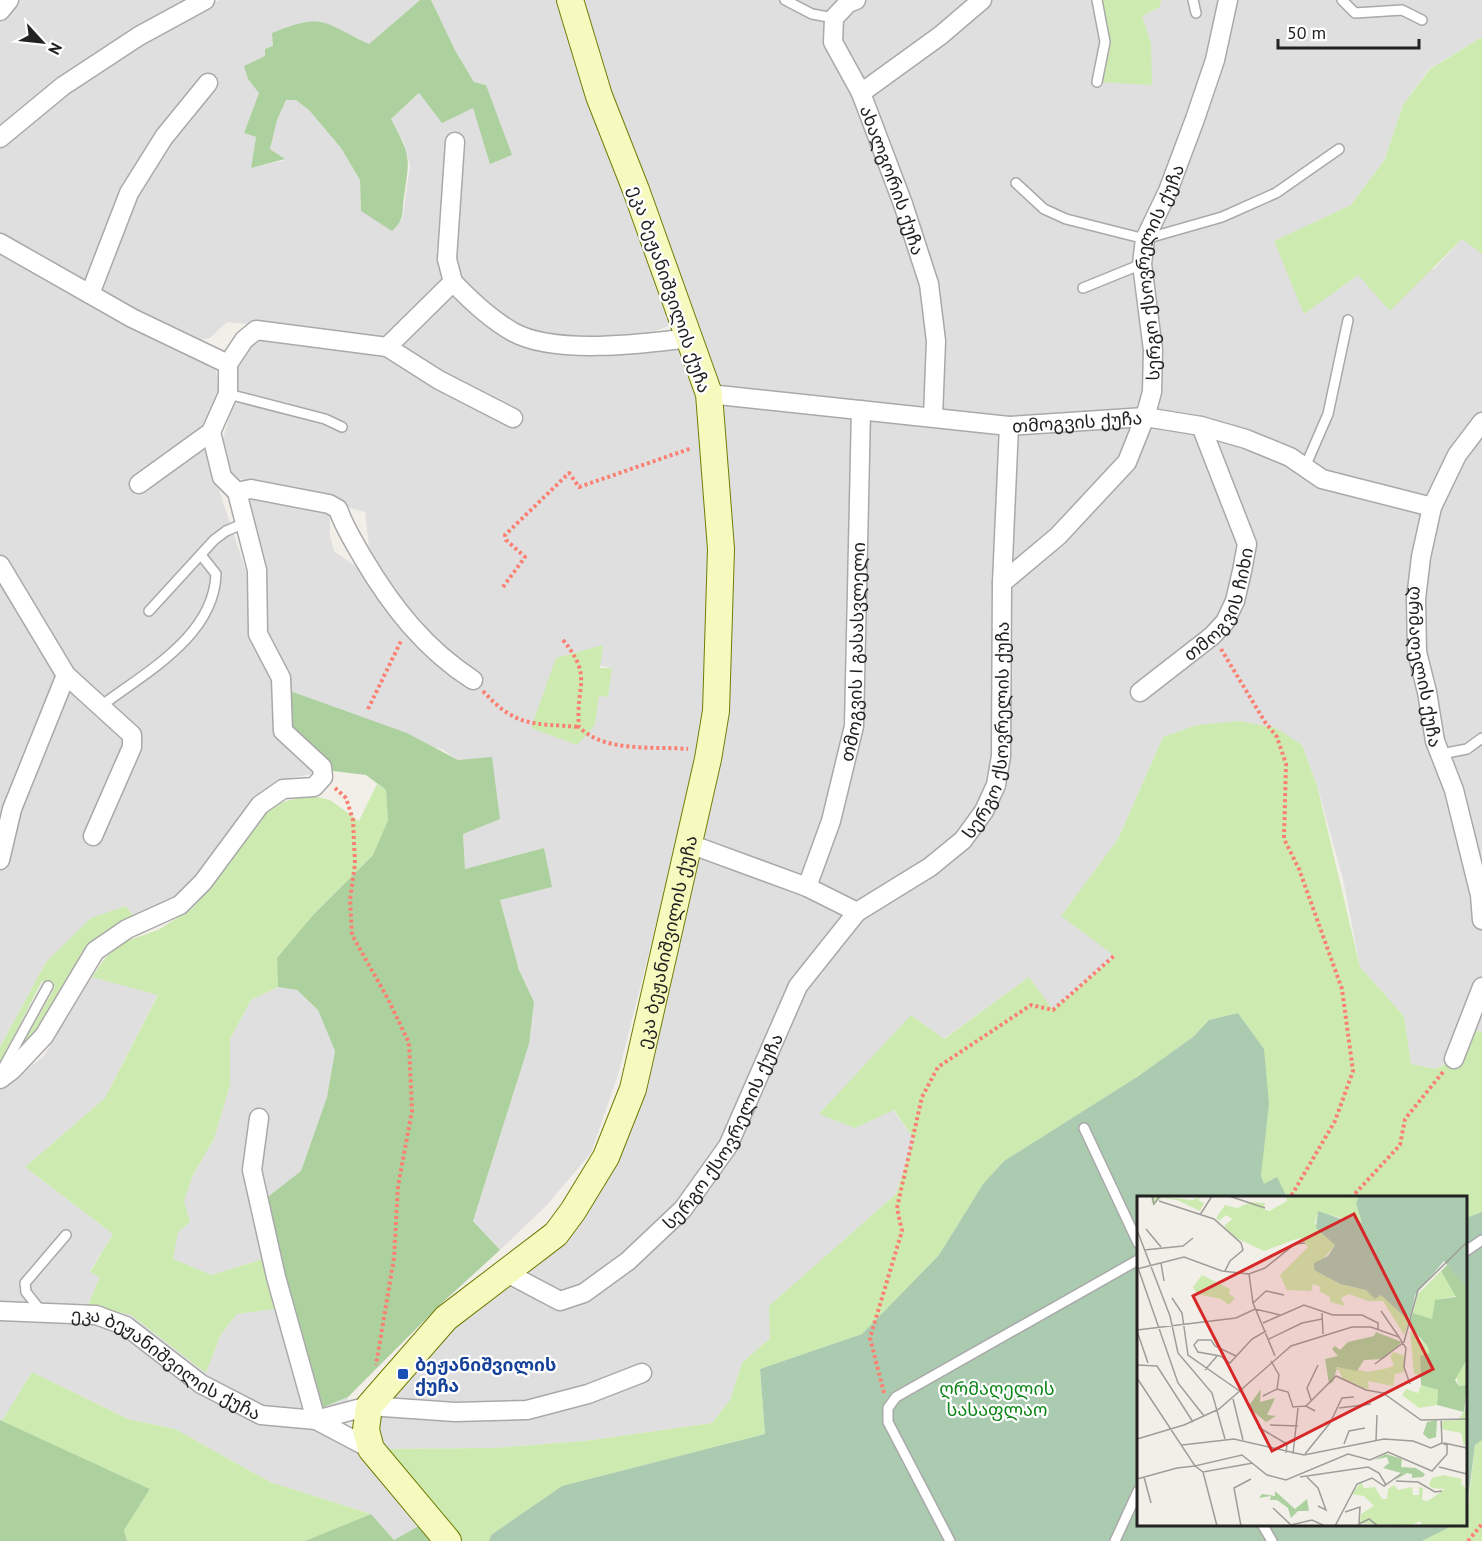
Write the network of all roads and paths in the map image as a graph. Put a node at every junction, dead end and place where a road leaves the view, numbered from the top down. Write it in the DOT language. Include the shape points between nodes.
graph roads {
  1 [pos="9,0"];
  2 [pos="205,0"];
  3 [pos="570,0"];
  4 [pos="785,0"];
  5 [pos="856,0"];
  6 [pos="982,0"];
  7 [pos="1097,0"];
  8 [pos="1193,0"];
  9 [pos="1228,0"];
  10 [pos="1342,0"];
  11 [pos="0,11"];
  12 [pos="1196,14"];
  13 [pos="834,18"];
  14 [pos="1422,20"];
  15 [pos="1097,81"];
  16 [pos="208,83"];
  17 [pos="861,93"];
  18 [pos="0,138"];
  19 [pos="455,142"];
  20 [pos="1339,149"];
  21 [pos="1016,183"];
  22 [pos="1145,239"];
  23 [pos="0,243"];
  24 [pos="1142,264"];
  25 [pos="453,282"];
  26 [pos="1083,288"];
  27 [pos="90,294"];
  28 [pos="1348,320"];
  29 [pos="689,338"];
  30 [pos="387,348"];
  31 [pos="228,364"];
  32 [pos="228,394"];
  33 [pos="709,394"];
  34 [pos="861,410"];
  35 [pos="933,417"];
  36 [pos="1145,417"];
  37 [pos="513,418"];
  38 [pos="1482,422"];
  39 [pos="1009,426"];
  40 [pos="1201,426"];
  41 [pos="342,427"];
  42 [pos="211,432"];
  43 [pos="712,441"];
  44 [pos="1305,467"];
  45 [pos="139,484"];
  46 [pos="237,492"];
  47 [pos="1432,507"];
  48 [pos="245,523"];
  49 [pos="201,555"];
  50 [pos="0,565"];
  51 [pos="1002,584"];
  52 [pos="503,587"];
  53 [pos="149,611"];
  54 [pos="408,625"];
  55 [pos="1212,636"];
  56 [pos="563,639"];
  57 [pos="66,675"];
  58 [pos="473,680"];
  59 [pos="1140,692"];
  60 [pos="101,706"];
  61 [pos="368,710"];
  62 [pos="579,727"];
  63 [pos="1482,738"];
  64 [pos="710,750"];
  65 [pos="1441,754"];
  66 [pos="323,777"];
  67 [pos="93,836"];
  68 [pos="687,843"];
  69 [pos="0,860"];
  70 [pos="807,887"];
  71 [pos="857,912"];
  72 [pos="1482,920"];
  73 [pos="1115,955"];
  74 [pos="48,986"];
  75 [pos="1482,987"];
  76 [pos="1454,1059"];
  77 [pos="0,1072"];
  78 [pos="0,1079"];
  79 [pos="259,1118"];
  80 [pos="1084,1128"];
  81 [pos="1291,1196"];
  82 [pos="1352,1196"];
  83 [pos="66,1235"];
  84 [pos="1482,1240"];
  85 [pos="1137,1241"];
  86 [pos="1467,1250"];
  87 [pos="1137,1261"];
  88 [pos="507,1273"];
  89 [pos="0,1311"];
  90 [pos="43,1312"];
  91 [pos="374,1372"];
  92 [pos="642,1373"];
  93 [pos="369,1406"];
  94 [pos="888,1408"];
  95 [pos="316,1420"];
  96 [pos="371,1449"];
  97 [pos="1137,1493"];
  98 [pos="1482,1524"];
  99 [pos="1263,1526"];
  100 [pos="448,1541"];
  101 [pos="950,1541"];
  102 [pos="1115,1541"];
  103 [pos="1272,1541"];
  104 [pos="1468,1541"];
  1 -- 11 [label="street"];
  2 -- 18 [label="street" via="139,36 63,86"];
  3 -- 29 [label="street, ეკა ბეჟანიშვილის ქუჩა" via="599,96"];
  4 -- 13 [label="lane" via="812,14"];
  5 -- 13 [label="street"];
  6 -- 17 [label="street, ახალგორის ქუჩა"];
  7 -- 15 [label="lane" via="1105,42"];
  8 -- 12 [label="lane"];
  9 -- 22 [label="street, სერგო ქსოვრელის ქუჩა" via="1215,60 1195,119"];
  10 -- 14 [label="lane" via="1355,14 1402,10"];
  13 -- 17 [label="street" via="833,42"];
  16 -- 27 [label="street" via="164,137 129,193"];
  17 -- 35 [label="street, ახალგორის ქუჩა" via="929,284 936,341"];
  19 -- 25 [label="street" via="447,259"];
  20 -- 22 [label="lane" via="1276,193 1222,217"];
  21 -- 22 [label="lane" via="1044,209 1066,219"];
  22 -- 24 [label="street, სერგო ქსოვრელის ქუჩა"];
  23 -- 27 [label="street"];
  24 -- 26 [label="lane"];
  24 -- 36 [label="street, სერგო ქსოვრელის ქუჩა" via="1153,350 1152,392"];
  25 -- 29 [label="street" via="473,303 514,333 548,344 638,345"];
  25 -- 30 [label="street"];
  27 -- 31 [label="street"];
  28 -- 44 [label="lane" via="1328,414"];
  29 -- 33 [label="street, ეკა ბეჟანიშვილის ქუჩა"];
  30 -- 31 [label="street" via="256,330"];
  30 -- 37 [label="street"];
  31 -- 32 [label="street"];
  32 -- 41 [label="lane"];
  32 -- 42 [label="street"];
  33 -- 34 [label="street, თმოგვის ქუჩა"];
  33 -- 43 [label="street, ეკა ბეჟანიშვილის ქუჩა"];
  34 -- 35 [label="street, თმოგვის ქუჩა"];
  34 -- 70 [label="street, თმოგვის I გასასვლელი" via="854,726 831,821"];
  35 -- 39 [label="street, თმოგვის ქუჩა"];
  36 -- 39 [label="street, თმოგვის ქუჩა"];
  36 -- 40 [label="street, თმოგვის ქუჩა"];
  36 -- 51 [label="street, სერგო ქსოვრელის ქუჩა" via="1127,462 1058,536"];
  38 -- 47 [label="street, ღრმაღელის ქუჩა" via="1457,455"];
  39 -- 51 [label="street"];
  40 -- 44 [label="street, თმოგვის ქუჩა" via="1246,439"];
  40 -- 55 [label="street, თმოგვის ჩიხი" via="1246,544 1235,601 1225,622"];
  42 -- 45 [label="street"];
  42 -- 46 [label="street" via="222,477"];
  43 -- 52 [label="path" via="579,487 569,473 505,535 525,557"];
  43 -- 64 [label="street, ეკა ბეჟანიშვილის ქუჩა" via="721,549 716,711"];
  44 -- 47 [label="street, თმოგვის ქუჩა" via="1322,479"];
  46 -- 48 [label="street"];
  46 -- 54 [label="street" via="251,489 329,504 338,510 378,583"];
  47 -- 65 [label="street, ღრმაღელის ქუჩა" via="1420,557 1417,652"];
  48 -- 49 [label="lane" via="226,531"];
  48 -- 66 [label="street" via="257,570 258,634 281,678 282,731 322,767"];
  49 -- 53 [label="lane"];
  49 -- 60 [label="lane" via="216,573 215,592 202,620 177,649"];
  50 -- 57 [label="street"];
  51 -- 71 [label="street, სერგო ქსოვრელის ქუჩა" via="1000,756 996,785 984,811 963,840 930,867"];
  54 -- 58 [label="street" via="444,662"];
  54 -- 61 [label="path"];
  55 -- 59 [label="street, თმოგვის ჩიხი"];
  55 -- 81 [label="path" via="1277,736 1286,764 1284,839 1299,869 1343,1001 1353,1071 1335,1122"];
  56 -- 62 [label="path" via="580,665 583,679 577,704"];
  57 -- 60 [label="street"];
  57 -- 69 [label="street" via="12,809"];
  58 -- 62 [label="path" via="510,717"];
  60 -- 67 [label="street" via="132,735 132,747"];
  62 -- 64 [label="path" via="604,743"];
  63 -- 65 [label="lane" via="1467,749"];
  64 -- 68 [label="street, ეკა ბეჟანიშვილის ქუჩა"];
  65 -- 72 [label="street, ღრმაღელის ქუჩა" via="1478,885"];
  66 -- 78 [label="street" via="314,788 284,789 260,805 203,882 180,905 128,929 95,951 44,1036"];
  66 -- 91 [label="path" via="346,798 353,820 352,935 409,1043 412,1111 398,1186 394,1258"];
  68 -- 70 [label="street"];
  68 -- 88 [label="street, ეკა ბეჟანიშვილის ქუჩა" via="633,1089 606,1157 556,1234"];
  70 -- 71 [label="street"];
  71 -- 88 [label="street, სერგო ქსოვრელის ქუჩა" via="798,986 728,1146 683,1209 628,1261 584,1293 560,1301"];
  73 -- 94 [label="path" via="1053,1010 1031,1005 938,1067 922,1097 897,1208 902,1231 870,1338"];
  74 -- 77 [label="lane"];
  75 -- 76 [label="street"];
  76 -- 82 [label="path" via="1405,1119 1400,1145"];
  79 -- 95 [label="street" via="252,1170 276,1278"];
  80 -- 85 [label="lane"];
  83 -- 90 [label="lane" via="25,1283 26,1292"];
  84 -- 86 [label="lane"];
  87 -- 94 [label="lane" via="896,1397"];
  88 -- 93 [label="street, ეკა ბეჟანიშვილის ქუჩა" via="446,1318"];
  89 -- 90 [label="street, ეკა ბეჟანიშვილის ქუჩა"];
  90 -- 95 [label="street, ეკა ბეჟანიშვილის ქუჩა" via="96,1315 126,1326 201,1384 261,1415"];
  92 -- 93 [label="street" via="588,1395 527,1410 455,1412"];
  93 -- 95 [label="street, ეკა ბეჟანიშვილის ქუჩა"];
  93 -- 96 [label="street" via="366,1430"];
  94 -- 101 [label="lane" via="888,1422"];
  95 -- 96 [label="street"];
  96 -- 100 [label="street"];
  97 -- 102 [label="lane"];
  98 -- 104 [label="path"];
  99 -- 103 [label="lane"];
}
